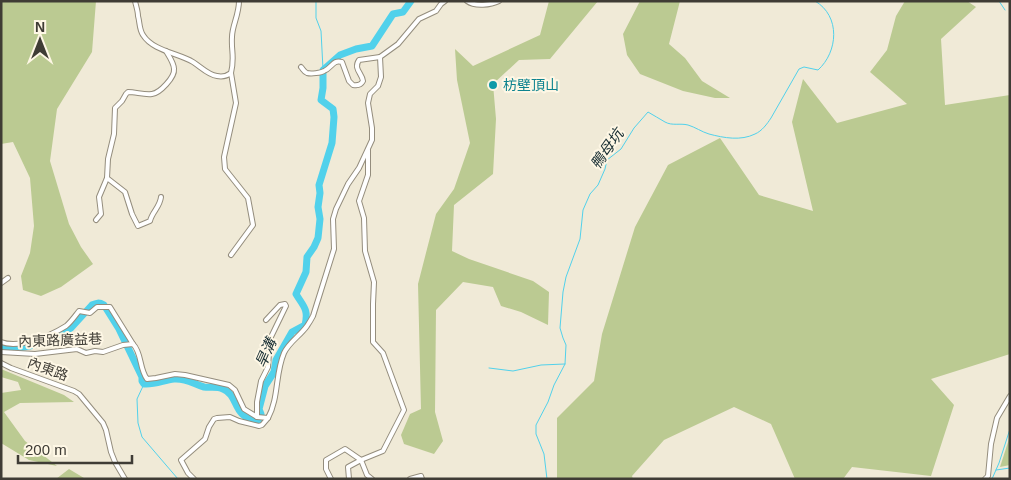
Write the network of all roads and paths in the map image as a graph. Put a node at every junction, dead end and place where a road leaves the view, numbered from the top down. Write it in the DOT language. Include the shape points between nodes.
graph roads {
  1 [pos="134,1"];
  2 [pos="239,1"];
  3 [pos="445,1"];
  4 [pos="467,1"];
  5 [pos="500,1"];
  6 [pos="166,51"];
  7 [pos="380,57"];
  8 [pos="301,67"];
  9 [pos="231,73"];
  10 [pos="368,148"];
  11 [pos="107,178"];
  12 [pos="161,197"];
  13 [pos="96,220"];
  14 [pos="232,255"];
  15 [pos="8,278"];
  16 [pos="1,283"];
  17 [pos="266,320"];
  18 [pos="1,342"];
  19 [pos="133,344"];
  20 [pos="1,352"];
  21 [pos="1,363"];
  22 [pos="1010,396"];
  23 [pos="257,417"];
  24 [pos="268,418"];
  25 [pos="361,460"];
  26 [pos="125,479"];
  27 [pos="194,479"];
  28 [pos="332,479"];
  29 [pos="350,479"];
  30 [pos="372,479"];
  31 [pos="410,479"];
  32 [pos="422,479"];
  33 [pos="985,479"];
  1 -- 6 [label="street" via="143,35"];
  2 -- 9 [label="street" via="232,36 234,58"];
  3 -- 7 [label="street" via="436,11 418,19 398,44"];
  4 -- 5 [label="street" via="488,5"];
  6 -- 9 [label="street" via="192,61 216,76"];
  6 -- 11 [label="street" via="175,71 169,80 155,93 128,92 115,108"];
  7 -- 8 [label="street" via="359,60 356,64 363,78 359,85 349,81 341,61 322,72 306,73"];
  7 -- 10 [label="street" via="381,78 368,103 372,128"];
  9 -- 14 [label="street" via="236,103 224,157 225,169 248,198 253,225"];
  10 -- 24 [label="street" via="336,209 334,249 313,316 284,353 273,409"];
  10 -- 25 [label="street" via="368,175 359,201 364,218 365,251 374,282 372,342 383,353 404,410 383,451"];
  11 -- 12 [label="street" via="125,192 138,226 150,221"];
  11 -- 13 [label="street" via="99,197 101,214"];
  15 -- 16 [label="street"];
  17 -- 23 [label="street" via="285,304 270,339"];
  18 -- 19 [label="street, 內東路" via="8,345 27,343 67,325 79,311 110,307"];
  19 -- 20 [label="street, 內東路廣益巷" via="103,352 86,353 77,349 35,354"];
  19 -- 23 [label="street" via="147,379 175,374 229,385 244,409"];
  21 -- 26 [label="street, 內東路" via="79,394 103,423 111,452"];
  22 -- 33 [label="street" via="997,418"];
  23 -- 24 [label="street"];
  24 -- 27 [label="street" via="259,426 230,417 214,419 204,439 181,460"];
  25 -- 28 [label="street" via="344,449 326,460 326,469"];
  25 -- 29 [label="street" via="348,467"];
  25 -- 30 [label="street"];
  31 -- 32 [label="street" via="421,476"];
}
